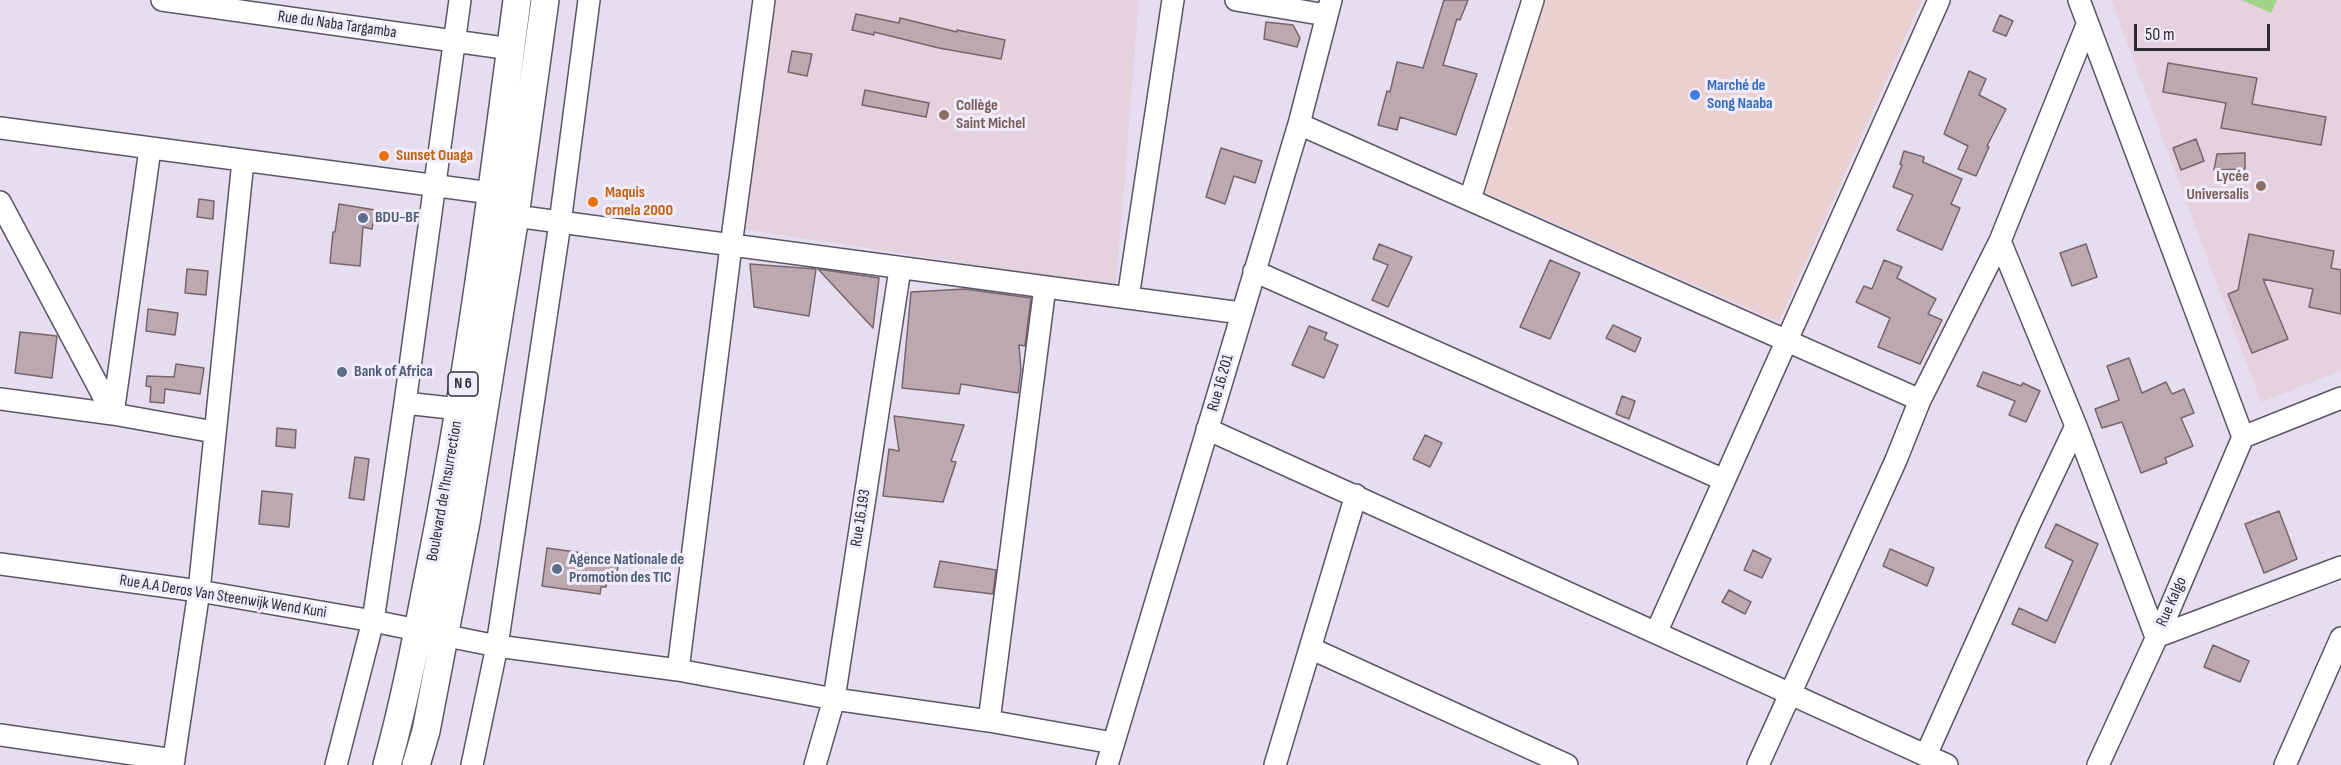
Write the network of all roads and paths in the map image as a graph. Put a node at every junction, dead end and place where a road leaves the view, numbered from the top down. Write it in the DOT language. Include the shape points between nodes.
graph roads {
  1 [pos="162,0"];
  2 [pos="460,0"];
  3 [pos="517,0"];
  4 [pos="545,0"];
  5 [pos="589,0"];
  6 [pos="764,0"];
  7 [pos="1173,0"];
  8 [pos="1236,0"];
  9 [pos="1533,0"];
  10 [pos="1939,0"];
  11 [pos="2079,0"];
  12 [pos="1328,8"];
  13 [pos="290,9"];
  14 [pos="2087,25"];
  15 [pos="454,42"];
  16 [pos="511,49"];
  17 [pos="1299,124"];
  18 [pos="0,133"];
  19 [pos="150,149"];
  20 [pos="243,160"];
  21 [pos="435,186"];
  22 [pos="491,193"];
  23 [pos="1470,199"];
  24 [pos="0,202"];
  25 [pos="515,216"];
  26 [pos="560,223"];
  27 [pos="2000,241"];
  28 [pos="731,246"];
  29 [pos="900,269"];
  30 [pos="1254,271"];
  31 [pos="1045,287"];
  32 [pos="1128,298"];
  33 [pos="1241,313"];
  34 [pos="1787,340"];
  35 [pos="2341,398"];
  36 [pos="0,399"];
  37 [pos="1920,400"];
  38 [pos="405,403"];
  39 [pos="459,409"];
  40 [pos="113,414"];
  41 [pos="2076,426"];
  42 [pos="1207,429"];
  43 [pos="214,432"];
  44 [pos="2243,437"];
  45 [pos="1724,480"];
  46 [pos="1356,495"];
  47 [pos="0,564"];
  48 [pos="2341,567"];
  49 [pos="199,591"];
  50 [pos="373,621"];
  51 [pos="418,632"];
  52 [pos="1656,633"];
  53 [pos="444,636"];
  54 [pos="2156,637"];
  55 [pos="2341,638"];
  56 [pos="497,646"];
  57 [pos="1310,648"];
  58 [pos="678,670"];
  59 [pos="1790,693"];
  60 [pos="834,699"];
  61 [pos="989,721"];
  62 [pos="0,735"];
  63 [pos="1113,743"];
  64 [pos="1926,755"];
  65 [pos="174,762"];
  66 [pos="336,765"];
  67 [pos="387,765"];
  68 [pos="416,765"];
  69 [pos="472,765"];
  70 [pos="815,765"];
  71 [pos="1107,765"];
  72 [pos="1275,765"];
  73 [pos="1567,765"];
  74 [pos="1758,765"];
  75 [pos="1947,765"];
  76 [pos="2098,765"];
  77 [pos="2285,765"];
  1 -- 13 [label="street, Rue du Naba Targamba"];
  2 -- 15 [label="street"];
  3 -- 16 [label="main road, Boulevard de l'Insurrection / N 6"];
  4 -- 25 [label="main road, Boulevard de l'Insurrection / N 6"];
  5 -- 26 [label="street"];
  6 -- 28 [label="street"];
  7 -- 32 [label="street"];
  8 -- 12 [label="street"];
  9 -- 23 [label="street"];
  10 -- 34 [label="street"];
  11 -- 14 [label="street"];
  12 -- 17 [label="street, Rue 16.201"];
  13 -- 15 [label="street, Rue du Naba Targamba"];
  14 -- 27 [label="street"];
  14 -- 44 [label="street"];
  15 -- 16 [label="street, Rue du Naba Targamba"];
  15 -- 21 [label="street"];
  16 -- 22 [label="main road, Boulevard de l'Insurrection / N 6"];
  17 -- 23 [label="street"];
  17 -- 30 [label="street, Rue 16.201"];
  18 -- 19 [label="street"];
  19 -- 20 [label="street"];
  19 -- 40 [label="street"];
  20 -- 21 [label="street"];
  20 -- 43 [label="street"];
  21 -- 22 [label="street"];
  21 -- 38 [label="street"];
  22 -- 39 [label="main road, Boulevard de l'Insurrection / N 6"];
  23 -- 34 [label="street"];
  24 -- 40 [label="street"];
  25 -- 26 [label="street"];
  25 -- 53 [label="main road, Boulevard de l'Insurrection / N 6"];
  26 -- 28 [label="street"];
  26 -- 56 [label="street"];
  27 -- 37 [label="street"];
  27 -- 41 [label="street"];
  28 -- 29 [label="street"];
  28 -- 58 [label="street"];
  29 -- 31 [label="street"];
  29 -- 60 [label="street, Rue 16.193"];
  30 -- 33 [label="street, Rue 16.201"];
  30 -- 45 [label="street"];
  31 -- 32 [label="street"];
  31 -- 61 [label="street"];
  32 -- 33 [label="street"];
  33 -- 42 [label="street, Rue 16.201"];
  34 -- 37 [label="street"];
  34 -- 45 [label="street"];
  35 -- 44 [label="street"];
  36 -- 40 [label="street"];
  37 -- 59 [label="street"];
  38 -- 39 [label="street"];
  38 -- 50 [label="street"];
  39 -- 51 [label="main road, Boulevard de l'Insurrection / N 6"];
  40 -- 43 [label="street"];
  41 -- 54 [label="street"];
  41 -- 64 [label="street"];
  42 -- 46 [label="street"];
  42 -- 63 [label="street, Rue 16.201"];
  43 -- 49 [label="street"];
  44 -- 54 [label="street, Rue Kalgo"];
  45 -- 52 [label="street"];
  46 -- 52 [label="street"];
  46 -- 57 [label="street"];
  47 -- 49 [label="street, Rue A.A Deros Van Steenwijk Wend Kuni"];
  48 -- 54 [label="street"];
  49 -- 50 [label="street, Rue A.A Deros Van Steenwijk Wend Kuni"];
  49 -- 65 [label="street"];
  50 -- 51 [label="street, Rue A.A Deros Van Steenwijk Wend Kuni"];
  50 -- 66 [label="street"];
  51 -- 53 [label="street, Rue A.A Deros Van Steenwijk Wend Kuni"];
  51 -- 67 [label="main road, Boulevard de l'Insurrection / N 6"];
  52 -- 59 [label="street"];
  53 -- 56 [label="street, Rue A.A Deros Van Steenwijk Wend Kuni"];
  53 -- 68 [label="main road, Boulevard de l'Insurrection / N 6"];
  54 -- 76 [label="street, Rue Kalgo"];
  55 -- 77 [label="street"];
  56 -- 58 [label="street, Rue A.A Deros Van Steenwijk Wend Kuni"];
  56 -- 69 [label="street"];
  57 -- 72 [label="street"];
  57 -- 73 [label="street"];
  58 -- 60 [label="street, Rue A.A Deros Van Steenwijk Wend Kuni"];
  59 -- 64 [label="street"];
  59 -- 74 [label="street"];
  60 -- 61 [label="street, Rue A.A Deros Van Steenwijk Wend Kuni"];
  60 -- 70 [label="street, Rue 16.193"];
  61 -- 63 [label="street, Rue A.A Deros Van Steenwijk Wend Kuni"];
  62 -- 65 [label="street"];
  63 -- 71 [label="street, Rue 16.201"];
  64 -- 75 [label="street"];
}
